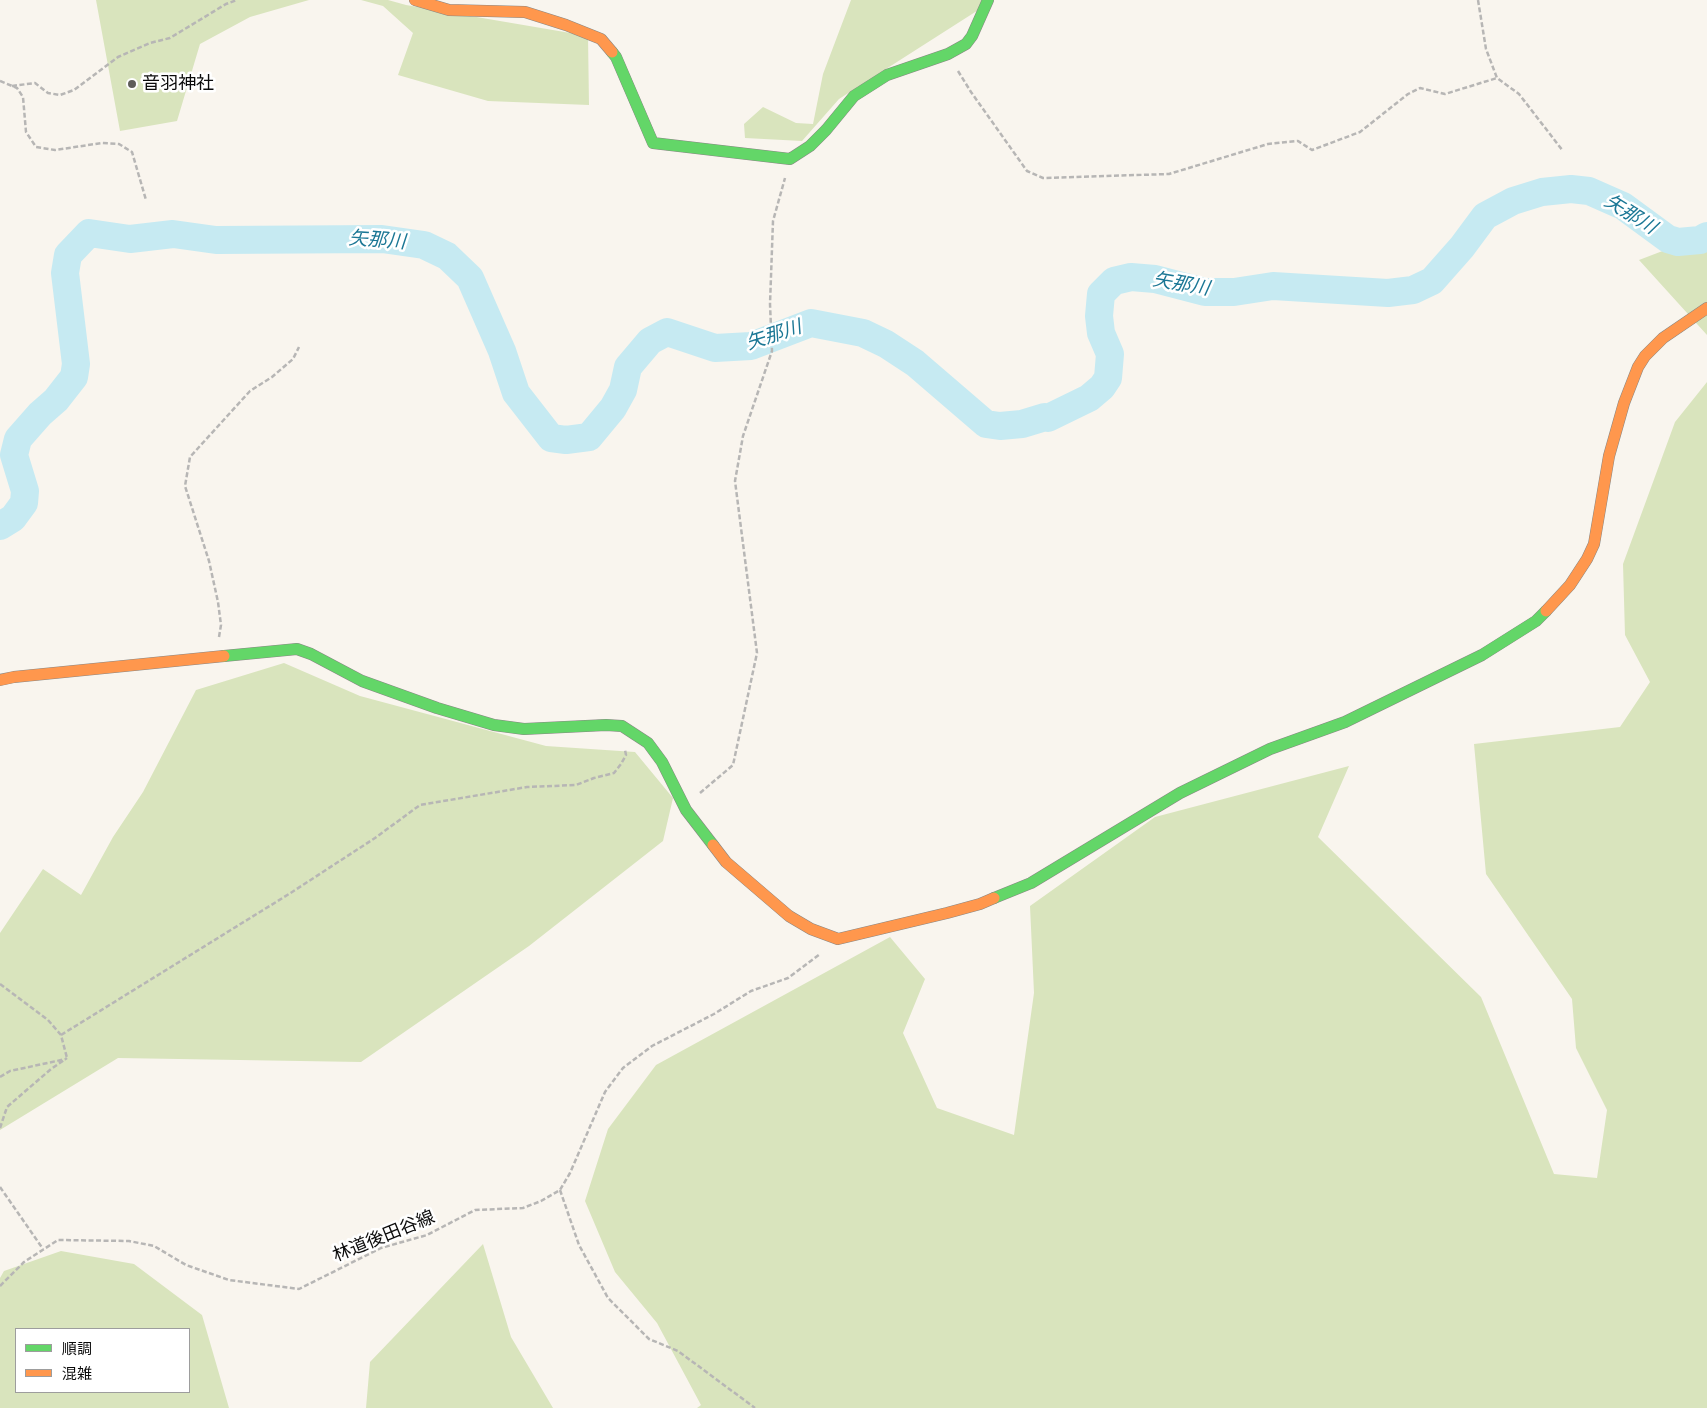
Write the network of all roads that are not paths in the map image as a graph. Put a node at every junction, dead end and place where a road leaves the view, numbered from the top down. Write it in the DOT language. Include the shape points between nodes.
graph roads {
  1 [pos="415,0"];
  2 [pos="988,0"];
  3 [pos="1707,308"];
  4 [pos="0,680"];
  1 -- 2 [label="street" via="449,10 525,12 566,24 600,40 616,57 653,143 790,159 810,146 854,96 888,75 948,54 966,44"];
  3 -- 4 [label="street" via="1663,338 1638,367 1609,456 1594,544 1562,596 1536,621 1482,655 1345,722 1270,749 1180,793 1031,883 947,914 838,938 811,928 779,908 726,862 686,810 662,762 648,743 622,726 524,729 494,725 362,681 297,649"];
}
